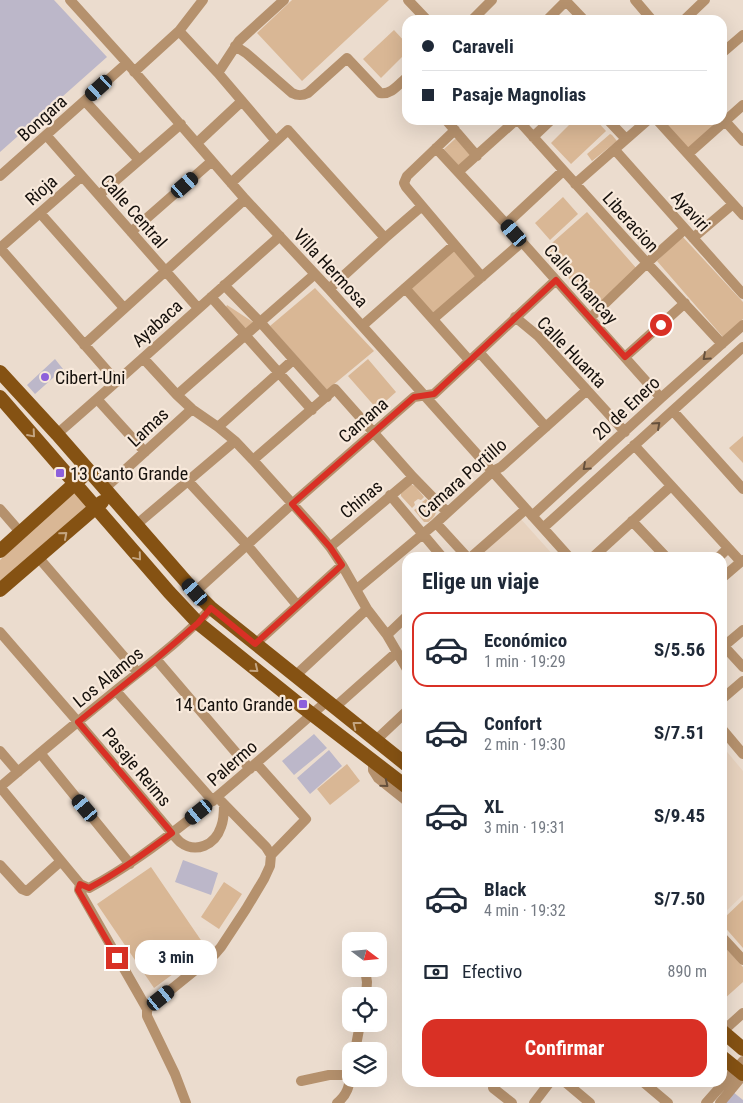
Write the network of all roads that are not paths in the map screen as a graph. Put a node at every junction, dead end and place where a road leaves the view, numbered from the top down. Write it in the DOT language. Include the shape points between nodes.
graph roads {
  1 [pos="203,0"];
  2 [pos="284,0"];
  3 [pos="408,0"];
  4 [pos="492,0"];
  5 [pos="635,0"];
  6 [pos="706,0"];
  7 [pos="73,1"];
  8 [pos="566,1"];
  9 [pos="422,15"];
  10 [pos="477,15"];
  11 [pos="552,15"];
  12 [pos="579,15"];
  13 [pos="648,15"];
  14 [pos="690,15"];
  15 [pos="179,31"];
  16 [pos="743,35"];
  17 [pos="235,46"];
  18 [pos="727,49"];
  19 [pos="131,68"];
  20 [pos="218,73"];
  21 [pos="402,83"];
  22 [pos="85,101"];
  23 [pos="242,102"];
  24 [pos="743,104"];
  25 [pos="727,116"];
  26 [pos="180,124"];
  27 [pos="450,125"];
  28 [pos="511,125"];
  29 [pos="522,125"];
  30 [pos="546,125"];
  31 [pos="612,125"];
  32 [pos="642,125"];
  33 [pos="662,125"];
  34 [pos="716,125"];
  35 [pos="721,125"];
  36 [pos="455,130"];
  37 [pos="46,135"];
  38 [pos="533,137"];
  39 [pos="276,140"];
  40 [pos="626,140"];
  41 [pos="743,141"];
  42 [pos="197,143"];
  43 [pos="436,148"];
  44 [pos="615,150"];
  45 [pos="688,154"];
  46 [pos="477,156"];
  47 [pos="139,160"];
  48 [pos="212,161"];
  49 [pos="563,171"];
  50 [pos="458,172"];
  51 [pos="0,176"];
  52 [pos="82,176"];
  53 [pos="231,183"];
  54 [pos="575,184"];
  55 [pos="99,195"];
  56 [pos="245,199"];
  57 [pos="733,204"];
  58 [pos="422,206"];
  59 [pos="40,213"];
  60 [pos="743,215"];
  61 [pos="506,224"];
  62 [pos="685,229"];
  63 [pos="131,232"];
  64 [pos="280,236"];
  65 [pos="384,238"];
  66 [pos="694,238"];
  67 [pos="522,242"];
  68 [pos="454,245"];
  69 [pos="0,248"];
  70 [pos="647,263"];
  71 [pos="165,271"];
  72 [pos="315,274"];
  73 [pos="482,277"];
  74 [pos="556,280"];
  75 [pos="224,285"];
  76 [pos="405,288"];
  77 [pos="329,289"];
  78 [pos="743,294"];
  79 [pos="211,297"];
  80 [pos="685,303"];
  81 [pos="124,308"];
  82 [pos="198,308"];
  83 [pos="515,317"];
  84 [pos="433,318"];
  85 [pos="590,318"];
  86 [pos="261,323"];
  87 [pos="743,325"];
  88 [pos="362,326"];
  89 [pos="246,336"];
  90 [pos="722,344"];
  91 [pos="84,345"];
  92 [pos="743,348"];
  93 [pos="478,352"];
  94 [pos="625,357"];
  95 [pos="143,358"];
  96 [pos="293,360"];
  97 [pos="469,360"];
  98 [pos="0,372"];
  99 [pos="278,372"];
  100 [pos="117,382"];
  101 [pos="587,390"];
  102 [pos="177,395"];
  103 [pos="424,396"];
  104 [pos="0,397"];
  105 [pos="327,397"];
  106 [pos="661,398"];
  107 [pos="97,399"];
  108 [pos="192,409"];
  109 [pos="312,410"];
  110 [pos="673,410"];
  111 [pos="218,427"];
  112 [pos="546,427"];
  113 [pos="624,432"];
  114 [pos="373,433"];
  115 [pos="57,434"];
  116 [pos="235,442"];
  117 [pos="634,446"];
  118 [pos="145,452"];
  119 [pos="253,460"];
  120 [pos="88,471"];
  121 [pos="493,471"];
  122 [pos="413,477"];
  123 [pos="188,481"];
  124 [pos="75,483"];
  125 [pos="741,483"];
  126 [pos="671,486"];
  127 [pos="107,492"];
  128 [pos="390,495"];
  129 [pos="292,504"];
  130 [pos="96,507"];
  131 [pos="0,509"];
  132 [pos="447,512"];
  133 [pos="529,512"];
  134 [pos="632,521"];
  135 [pos="436,522"];
  136 [pos="136,525"];
  137 [pos="543,528"];
  138 [pos="20,532"];
  139 [pos="422,534"];
  140 [pos="247,545"];
  141 [pos="330,547"];
  142 [pos="728,548"];
  143 [pos="0,550"];
  144 [pos="438,552"];
  145 [pos="464,552"];
  146 [pos="477,552"];
  147 [pos="565,552"];
  148 [pos="598,552"];
  149 [pos="661,552"];
  150 [pos="724,552"];
  151 [pos="38,557"];
  152 [pos="742,561"];
  153 [pos="342,565"];
  154 [pos="727,574"];
  155 [pos="357,589"];
  156 [pos="0,590"];
  157 [pos="195,592"];
  158 [pos="297,605"];
  159 [pos="211,608"];
  160 [pos="367,609"];
  161 [pos="402,620"];
  162 [pos="198,623"];
  163 [pos="743,630"];
  164 [pos="0,632"];
  165 [pos="386,635"];
  166 [pos="727,642"];
  167 [pos="255,644"];
  168 [pos="727,649"];
  169 [pos="397,652"];
  170 [pos="156,659"];
  171 [pos="402,661"];
  172 [pos="743,667"];
  173 [pos="138,674"];
  174 [pos="294,676"];
  175 [pos="743,681"];
  176 [pos="116,691"];
  177 [pos="727,695"];
  178 [pos="330,705"];
  179 [pos="312,714"];
  180 [pos="402,716"];
  181 [pos="78,722"];
  182 [pos="727,734"];
  183 [pos="375,741"];
  184 [pos="0,751"];
  185 [pos="742,751"];
  186 [pos="40,753"];
  187 [pos="373,761"];
  188 [pos="402,761"];
  189 [pos="253,766"];
  190 [pos="18,772"];
  191 [pos="402,783"];
  192 [pos="0,787"];
  193 [pos="402,797"];
  194 [pos="218,800"];
  195 [pos="172,833"];
  196 [pos="272,855"];
  197 [pos="61,861"];
  198 [pos="130,864"];
  199 [pos="0,865"];
  200 [pos="80,884"];
  201 [pos="727,942"];
  202 [pos="743,960"];
  203 [pos="147,1009"];
  204 [pos="743,1013"];
  205 [pos="727,1027"];
  206 [pos="727,1035"];
  207 [pos="743,1049"];
  208 [pos="727,1059"];
  209 [pos="741,1069"];
  210 [pos="342,1074"];
  211 [pos="301,1081"];
  212 [pos="727,1083"];
  213 [pos="349,1087"];
  214 [pos="546,1087"];
  215 [pos="571,1087"];
  216 [pos="648,1087"];
  217 [pos="722,1087"];
  218 [pos="492,1088"];
  219 [pos="341,1102"];
  220 [pos="186,1103"];
  221 [pos="512,1103"];
  222 [pos="534,1103"];
  223 [pos="590,1103"];
  224 [pos="668,1103"];
  225 [pos="706,1103"];
  226 [pos="720,1103"];
  1 -- 15 [label="street, Bongara"];
  2 -- 17 [label="street"];
  3 -- 9 [label="street"];
  4 -- 10 [label="street"];
  5 -- 13 [label="street"];
  6 -- 14 [label="street"];
  7 -- 19 [label="street, Villa Hermosa"];
  8 -- 11 [label="street"];
  8 -- 12 [label="street"];
  15 -- 19 [label="street, Bongara"];
  15 -- 20 [label="street"];
  16 -- 18 [label="street"];
  17 -- 20 [label="street"];
  17 -- 21 [label="street" via="298,95 308,93 347,58 380,93 386,94"];
  19 -- 22 [label="street, Bongara"];
  19 -- 26 [label="street, Villa Hermosa"];
  20 -- 23 [label="street"];
  22 -- 37 [label="street, Bongara"];
  22 -- 47 [label="street"];
  23 -- 39 [label="street"];
  23 -- 42 [label="street"];
  24 -- 25 [label="street"];
  26 -- 42 [label="street, Villa Hermosa"];
  26 -- 47 [label="street"];
  27 -- 36 [label="street"];
  28 -- 46 [label="street"];
  29 -- 38 [label="street, Liberacion"];
  30 -- 38 [label="street"];
  31 -- 40 [label="street"];
  32 -- 40 [label="street"];
  33 -- 45 [label="street"];
  34 -- 45 [label="street"];
  35 -- 41 [label="street"];
  36 -- 43 [label="street"];
  36 -- 46 [label="street"];
  37 -- 51 [label="street, Bongara"];
  37 -- 52 [label="street, Calle Central"];
  38 -- 49 [label="street, Liberacion"];
  39 -- 53 [label="street"];
  39 -- 65 [label="street" via="288,130"];
  40 -- 44 [label="street"];
  42 -- 48 [label="street, Villa Hermosa"];
  43 -- 50 [label="street, Calle Chancay"];
  43 -- 58 [label="street" via="407,176 404,183"];
  44 -- 54 [label="street"];
  44 -- 62 [label="street, Ayaviri"];
  45 -- 57 [label="street"];
  46 -- 50 [label="street"];
  47 -- 55 [label="street"];
  48 -- 53 [label="street, Villa Hermosa"];
  48 -- 63 [label="street"];
  49 -- 54 [label="street, Liberacion"];
  49 -- 61 [label="street"];
  50 -- 61 [label="street, Calle Chancay"];
  52 -- 55 [label="street, Calle Central"];
  52 -- 59 [label="street, Rioja"];
  53 -- 56 [label="street, Villa Hermosa"];
  54 -- 70 [label="street, Liberacion"];
  55 -- 63 [label="street, Calle Central"];
  56 -- 64 [label="street, Villa Hermosa"];
  56 -- 71 [label="street"];
  57 -- 60 [label="street"];
  57 -- 66 [label="street"];
  58 -- 65 [label="street"];
  58 -- 68 [label="street"];
  59 -- 69 [label="street, Rioja"];
  59 -- 81 [label="street"];
  61 -- 67 [label="street, Calle Chancay"];
  62 -- 66 [label="street, Ayaviri"];
  62 -- 70 [label="street"];
  63 -- 71 [label="street, Calle Central"];
  64 -- 72 [label="street, Villa Hermosa"];
  64 -- 75 [label="street, Ayabaca"];
  65 -- 77 [label="street"];
  66 -- 78 [label="street, Ayaviri"];
  67 -- 73 [label="street"];
  67 -- 74 [label="street, Calle Chancay"];
  68 -- 73 [label="street"];
  68 -- 76 [label="street"];
  69 -- 91 [label="street"];
  70 -- 80 [label="street, Liberacion"];
  70 -- 85 [label="street"];
  71 -- 81 [label="street"];
  71 -- 82 [label="street, Calle Central"];
  72 -- 77 [label="street, Villa Hermosa"];
  72 -- 86 [label="street"];
  73 -- 84 [label="street"];
  74 -- 83 [label="street, Camana"];
  74 -- 85 [label="street, Calle Chancay"];
  75 -- 79 [label="street, Ayabaca"];
  75 -- 86 [label="street"];
  76 -- 84 [label="street"];
  76 -- 88 [label="street"];
  77 -- 88 [label="street, Villa Hermosa"];
  79 -- 82 [label="street, Ayabaca"];
  79 -- 89 [label="street"];
  80 -- 90 [label="street, Liberacion"];
  80 -- 94 [label="street"];
  81 -- 91 [label="street"];
  82 -- 95 [label="street, Ayabaca"];
  83 -- 93 [label="street, Camana"];
  83 -- 101 [label="street, Calle Huanta" via="538,336"];
  84 -- 97 [label="street"];
  85 -- 94 [label="street, Calle Chancay"];
  86 -- 89 [label="street"];
  86 -- 96 [label="street"];
  87 -- 90 [label="street, 20 de Enero"];
  88 -- 103 [label="street, Villa Hermosa"];
  89 -- 99 [label="street"];
  89 -- 102 [label="street"];
  90 -- 106 [label="street, 20 de Enero, one-way"];
  91 -- 100 [label="street"];
  92 -- 110 [label="street, 20 de Enero"];
  93 -- 97 [label="street, Camana"];
  93 -- 112 [label="street"];
  94 -- 106 [label="street, Calle Chancay"];
  95 -- 100 [label="street, Ayabaca"];
  95 -- 102 [label="street"];
  96 -- 99 [label="street"];
  96 -- 105 [label="street"];
  97 -- 103 [label="street, Camana" via="434,394"];
  98 -- 115 [label="main road"];
  99 -- 109 [label="street"];
  99 -- 111 [label="street"];
  100 -- 107 [label="street, Ayabaca"];
  101 -- 112 [label="street, Camara Portillo"];
  101 -- 113 [label="street, Calle Huanta"];
  102 -- 108 [label="street"];
  103 -- 114 [label="street, Camana" via="414,397"];
  103 -- 121 [label="street, Villa Hermosa"];
  104 -- 124 [label="main road, one-way"];
  105 -- 109 [label="street"];
  105 -- 114 [label="street" via="336,390"];
  106 -- 113 [label="street, 20 de Enero"];
  107 -- 115 [label="street, Ayabaca"];
  107 -- 118 [label="street"];
  108 -- 111 [label="street"];
  108 -- 118 [label="street, Lamas"];
  109 -- 119 [label="street"];
  117 -- 110 [label="street, 20 de Enero, one-way"];
  110 -- 125 [label="street"];
  111 -- 116 [label="street"];
  112 -- 121 [label="street, Camara Portillo" via="502,467"];
  113 -- 133 [label="street, 20 de Enero, one-way"];
  114 -- 122 [label="street"];
  114 -- 129 [label="street, Camana"];
  115 -- 120 [label="main road"];
  116 -- 119 [label="street"];
  116 -- 123 [label="street"];
  117 -- 126 [label="street"];
  117 -- 137 [label="street, 20 de Enero"];
  118 -- 127 [label="street, Lamas"];
  119 -- 129 [label="street"];
  120 -- 124 [label="main road"];
  120 -- 127 [label="main road"];
  121 -- 132 [label="street, Camara Portillo"];
  121 -- 133 [label="street, Villa Hermosa"];
  122 -- 128 [label="street, Chinas"];
  122 -- 132 [label="street"];
  123 -- 136 [label="street"];
  123 -- 140 [label="street"];
  124 -- 130 [label="main road"];
  124 -- 138 [label="main road"];
  126 -- 134 [label="street"];
  126 -- 142 [label="street"];
  127 -- 130 [label="main road"];
  127 -- 136 [label="main road"];
  128 -- 139 [label="street"];
  128 -- 141 [label="street, Chinas"];
  129 -- 140 [label="street, Camana"];
  129 -- 141 [label="street"];
  151 -- 130 [label="main road, one-way"];
  130 -- 162 [label="main road, one-way"];
  131 -- 138 [label="street"];
  132 -- 135 [label="street, Camara Portillo"];
  133 -- 137 [label="street, Villa Hermosa"];
  133 -- 146 [label="street, 20 de Enero"];
  134 -- 148 [label="street"];
  134 -- 149 [label="street"];
  135 -- 139 [label="street, Camara Portillo"];
  135 -- 145 [label="street"];
  136 -- 157 [label="main road"];
  137 -- 147 [label="street, Villa Hermosa"];
  138 -- 143 [label="main road"];
  139 -- 144 [label="street"];
  139 -- 155 [label="street, Camara Portillo"];
  140 -- 157 [label="street, Camana"];
  140 -- 158 [label="street"];
  141 -- 153 [label="street"];
  142 -- 150 [label="street"];
  142 -- 152 [label="street"];
  151 -- 156 [label="main road"];
  151 -- 173 [label="street"];
  152 -- 154 [label="street"];
  153 -- 155 [label="street"];
  153 -- 158 [label="street"];
  155 -- 160 [label="street"];
  157 -- 159 [label="main road"];
  158 -- 167 [label="street"];
  159 -- 162 [label="street, Los Alamos"];
  159 -- 167 [label="main road"];
  160 -- 165 [label="street"];
  160 -- 174 [label="street"];
  161 -- 165 [label="street"];
  162 -- 170 [label="street, Los Alamos"];
  162 -- 179 [label="main road, one-way"];
  163 -- 166 [label="street"];
  164 -- 181 [label="street, Pasaje Reims"];
  165 -- 169 [label="street"];
  167 -- 174 [label="main road"];
  168 -- 172 [label="street"];
  169 -- 171 [label="street"];
  169 -- 178 [label="street, Palermo"];
  170 -- 173 [label="street, Los Alamos"];
  170 -- 189 [label="street"];
  173 -- 176 [label="street, Los Alamos"];
  174 -- 178 [label="main road"];
  175 -- 177 [label="street"];
  176 -- 181 [label="street, Los Alamos"];
  176 -- 194 [label="street"];
  178 -- 179 [label="street, Palermo"];
  183 -- 178 [label="main road, one-way"];
  179 -- 187 [label="main road"];
  179 -- 189 [label="street, Palermo"];
  180 -- 183 [label="street"];
  181 -- 186 [label="street, Los Alamos"];
  181 -- 195 [label="street, Pasaje Reims"];
  182 -- 185 [label="street"];
  183 -- 188 [label="main road"];
  184 -- 190 [label="street"];
  186 -- 190 [label="street, Los Alamos"];
  186 -- 198 [label="street"];
  187 -- 191 [label="main road"];
  187 -- 193 [label="street, one-way" via="373,770 378,778"];
  189 -- 194 [label="street, Palermo"];
  189 -- 196 [label="street" via="306,819"];
  190 -- 192 [label="street, Los Alamos"];
  192 -- 197 [label="street"];
  194 -- 195 [label="street, Palermo"];
  194 -- 195 [label="street, Pasaje Reims" via="222,827 208,845 189,846"];
  194 -- 196 [label="street"];
  195 -- 198 [label="street, Palermo"];
  196 -- 203 [label="street" via="264,879 221,947"];
  197 -- 199 [label="street" via="27,891 22,890"];
  197 -- 200 [label="street"];
  198 -- 200 [label="street, Palermo" via="89,888"];
  200 -- 203 [label="street" via="78,890"];
  201 -- 202 [label="street"];
  203 -- 220 [label="street" via="147,1016"];
  204 -- 205 [label="street"];
  206 -- 207 [label="main road"];
  208 -- 209 [label="main road"];
  209 -- 212 [label="street"];
  209 -- 226 [label="street"];
  210 -- 211 [label="street"];
  213 -- 219 [label="street"];
  214 -- 222 [label="street"];
  215 -- 223 [label="street"];
  216 -- 224 [label="street"];
  217 -- 225 [label="street"];
  218 -- 221 [label="street"];
}
